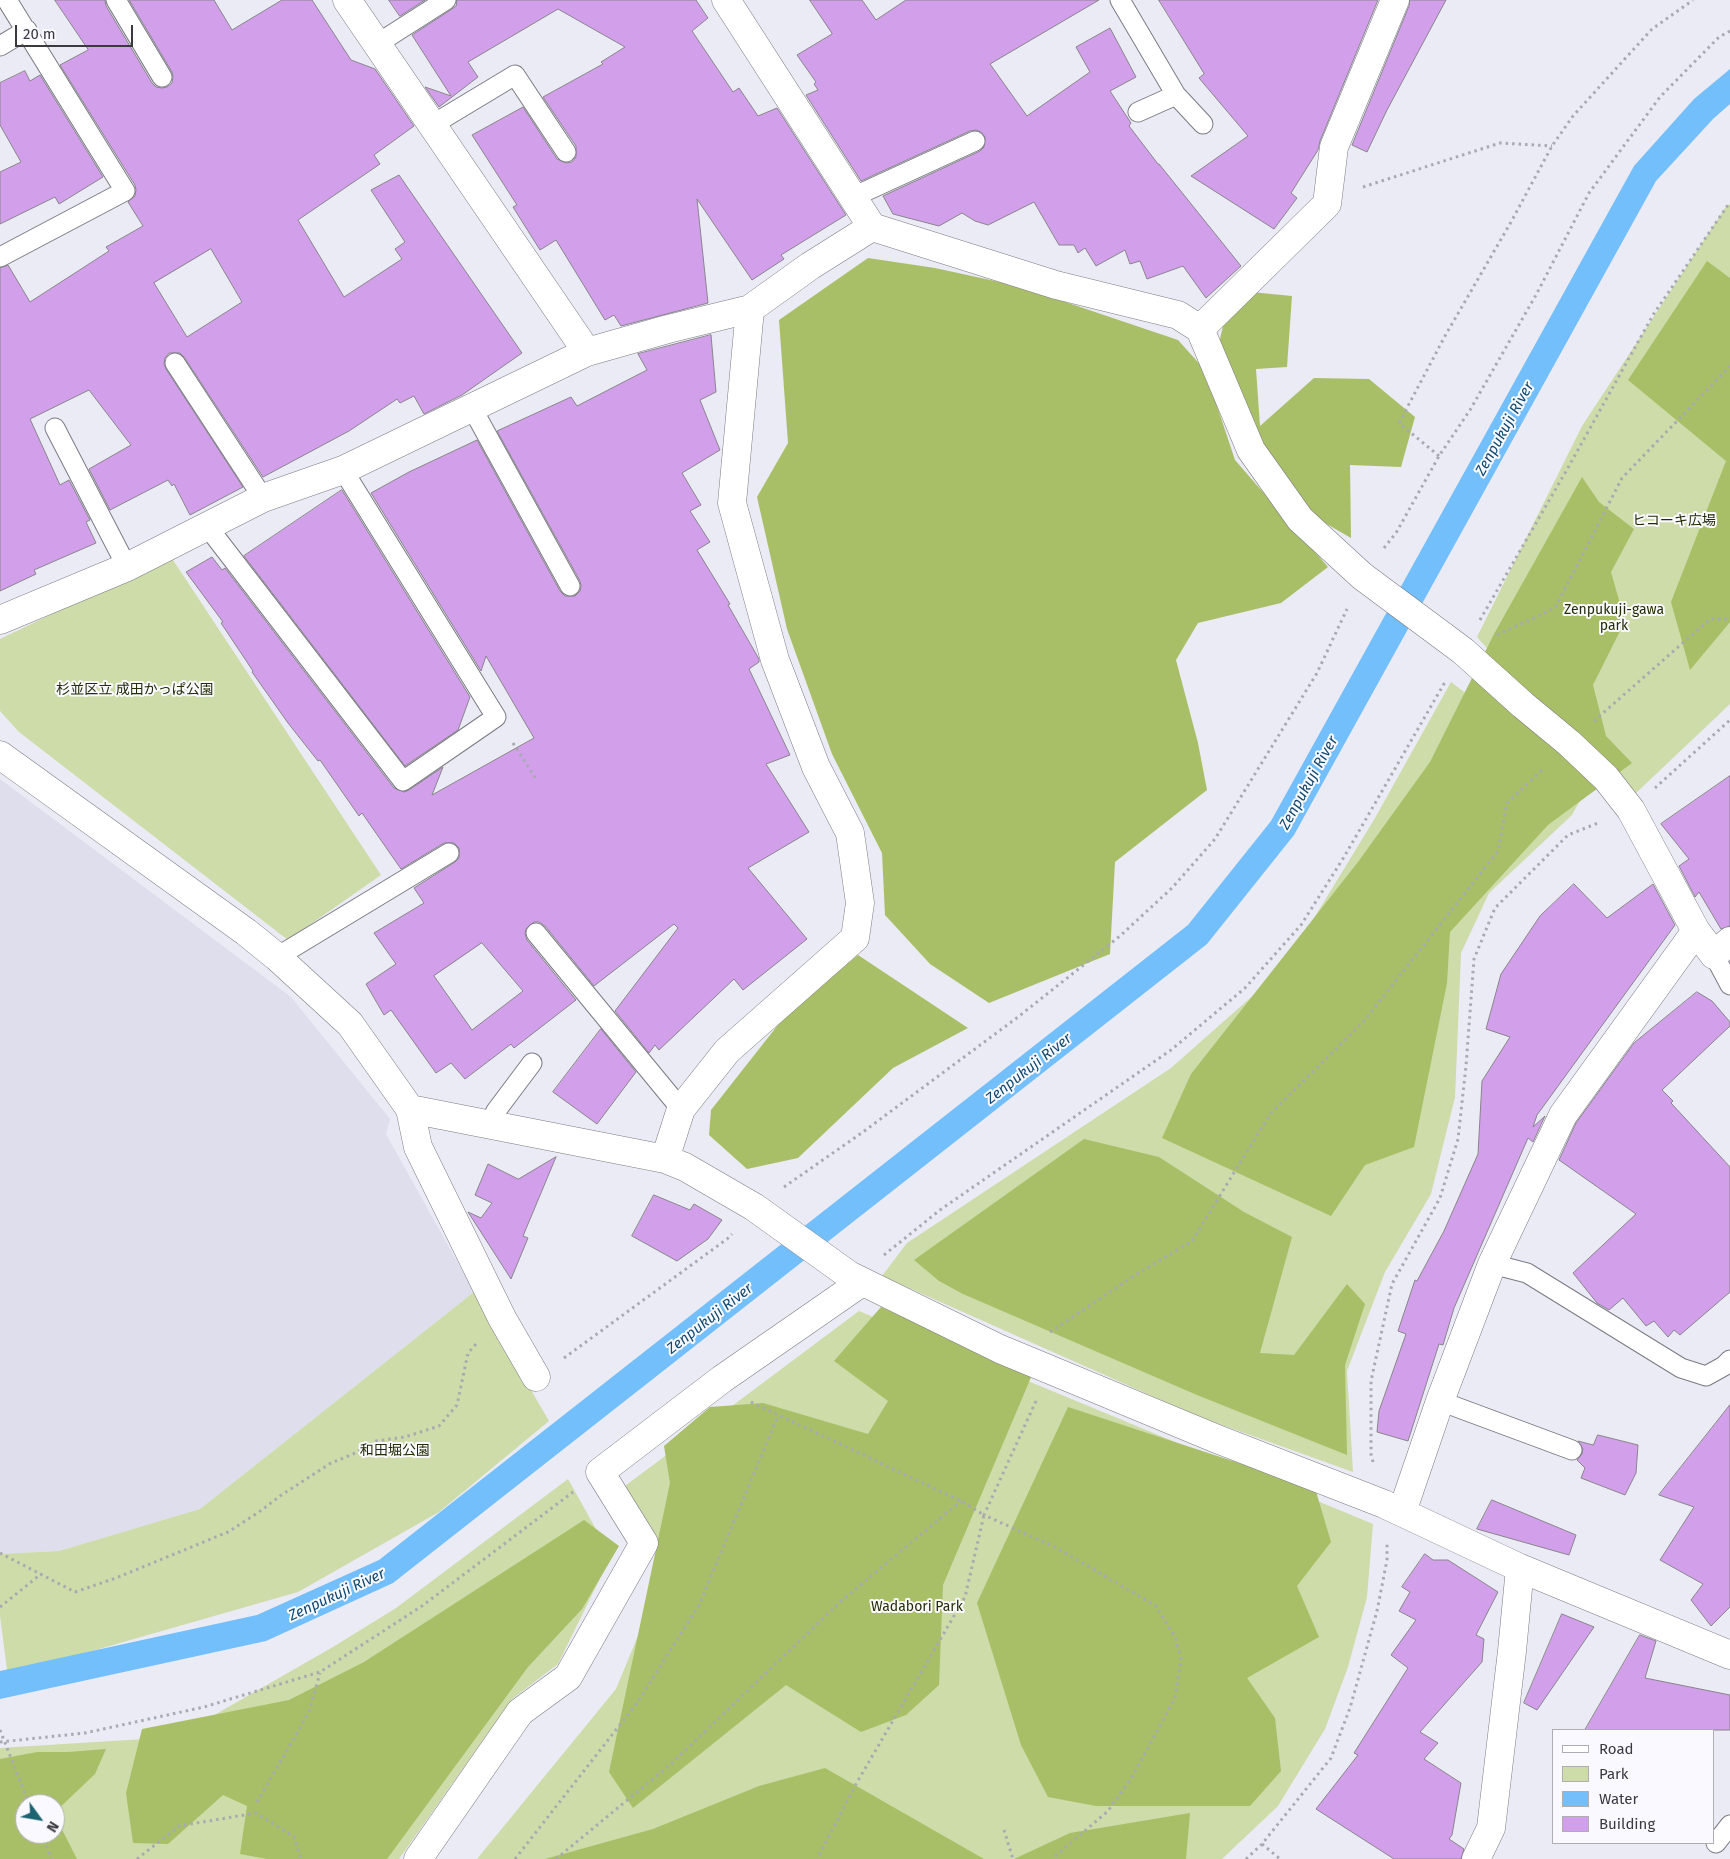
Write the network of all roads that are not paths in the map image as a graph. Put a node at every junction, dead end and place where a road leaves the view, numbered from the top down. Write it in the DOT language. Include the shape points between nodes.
graph roads {
  1 [pos="7,0"];
  2 [pos="116,0"];
  3 [pos="347,0"];
  4 [pos="446,0"];
  5 [pos="1120,0"];
  6 [pos="734,3"];
  7 [pos="1386,5"];
  8 [pos="27,30"];
  9 [pos="377,44"];
  10 [pos="0,46"];
  11 [pos="162,77"];
  12 [pos="1176,95"];
  13 [pos="1138,112"];
  14 [pos="1203,124"];
  15 [pos="432,125"];
  16 [pos="975,141"];
  17 [pos="566,152"];
  18 [pos="853,197"];
  19 [pos="872,226"];
  20 [pos="0,257"];
  21 [pos="750,309"];
  22 [pos="1200,329"];
  23 [pos="588,352"];
  24 [pos="175,363"];
  25 [pos="472,408"];
  26 [pos="55,428"];
  27 [pos="343,470"];
  28 [pos="263,498"];
  29 [pos="207,526"];
  30 [pos="127,567"];
  31 [pos="570,586"];
  32 [pos="0,620"];
  33 [pos="0,755"];
  34 [pos="448,853"];
  35 [pos="1696,931"];
  36 [pos="536,932"];
  37 [pos="1722,948"];
  38 [pos="276,957"];
  39 [pos="1730,985"];
  40 [pos="532,1063"];
  41 [pos="410,1109"];
  42 [pos="681,1109"];
  43 [pos="490,1124"];
  44 [pos="665,1160"];
  45 [pos="1492,1264"];
  46 [pos="856,1279"];
  47 [pos="1730,1360"];
  48 [pos="536,1377"];
  49 [pos="1440,1401"];
  50 [pos="1572,1450"];
  51 [pos="1393,1508"];
  52 [pos="1520,1568"];
  53 [pos="1730,1655"];
  54 [pos="1730,1825"];
  55 [pos="1716,1843"];
  56 [pos="418,1859"];
  57 [pos="1476,1859"];
  1 -- 8 [label="lane"];
  2 -- 11 [label="lane"];
  3 -- 9 [label="street"];
  4 -- 9 [label="lane"];
  5 -- 12 [label="lane"];
  6 -- 18 [label="street"];
  7 -- 22 [label="street" via="1334,147 1327,204"];
  8 -- 10 [label="lane"];
  8 -- 20 [label="lane" via="125,191"];
  9 -- 15 [label="street"];
  12 -- 13 [label="lane"];
  12 -- 14 [label="lane"];
  15 -- 17 [label="lane" via="515,75"];
  15 -- 23 [label="street"];
  16 -- 18 [label="lane"];
  18 -- 19 [label="street"];
  19 -- 21 [label="street"];
  19 -- 22 [label="street" via="1056,284 1178,315"];
  21 -- 23 [label="street" via="668,328"];
  21 -- 42 [label="street" via="732,503 775,660 816,767 850,833 860,903 855,938 727,1051"];
  22 -- 35 [label="street" via="1251,450 1300,519 1366,579 1459,648 1606,778 1631,810"];
  23 -- 25 [label="street"];
  24 -- 28 [label="lane"];
  25 -- 27 [label="street"];
  25 -- 31 [label="lane"];
  26 -- 30 [label="lane"];
  27 -- 28 [label="street"];
  27 -- 29 [label="lane" via="496,717 403,781"];
  28 -- 29 [label="street"];
  29 -- 30 [label="street"];
  30 -- 32 [label="street"];
  33 -- 38 [label="street"];
  34 -- 38 [label="lane"];
  35 -- 37 [label="street"];
  35 -- 45 [label="street" via="1563,1114"];
  36 -- 42 [label="lane"];
  37 -- 39 [label="lane"];
  38 -- 41 [label="street" via="350,1024"];
  40 -- 43 [label="lane"];
  41 -- 43 [label="street"];
  41 -- 48 [label="street" via="418,1147 502,1318"];
  42 -- 44 [label="street"];
  43 -- 44 [label="street"];
  44 -- 46 [label="street" via="685,1167 760,1212"];
  45 -- 47 [label="lane" via="1527,1273 1681,1368 1706,1376"];
  45 -- 49 [label="street"];
  46 -- 51 [label="street" via="1050,1370 1217,1440"];
  46 -- 56 [label="street" via="600,1472 644,1543 568,1677 520,1712"];
  49 -- 50 [label="lane"];
  49 -- 51 [label="street"];
  51 -- 52 [label="street"];
  52 -- 53 [label="street"];
  52 -- 57 [label="street" via="1491,1828"];
  54 -- 55 [label="lane"];
}
